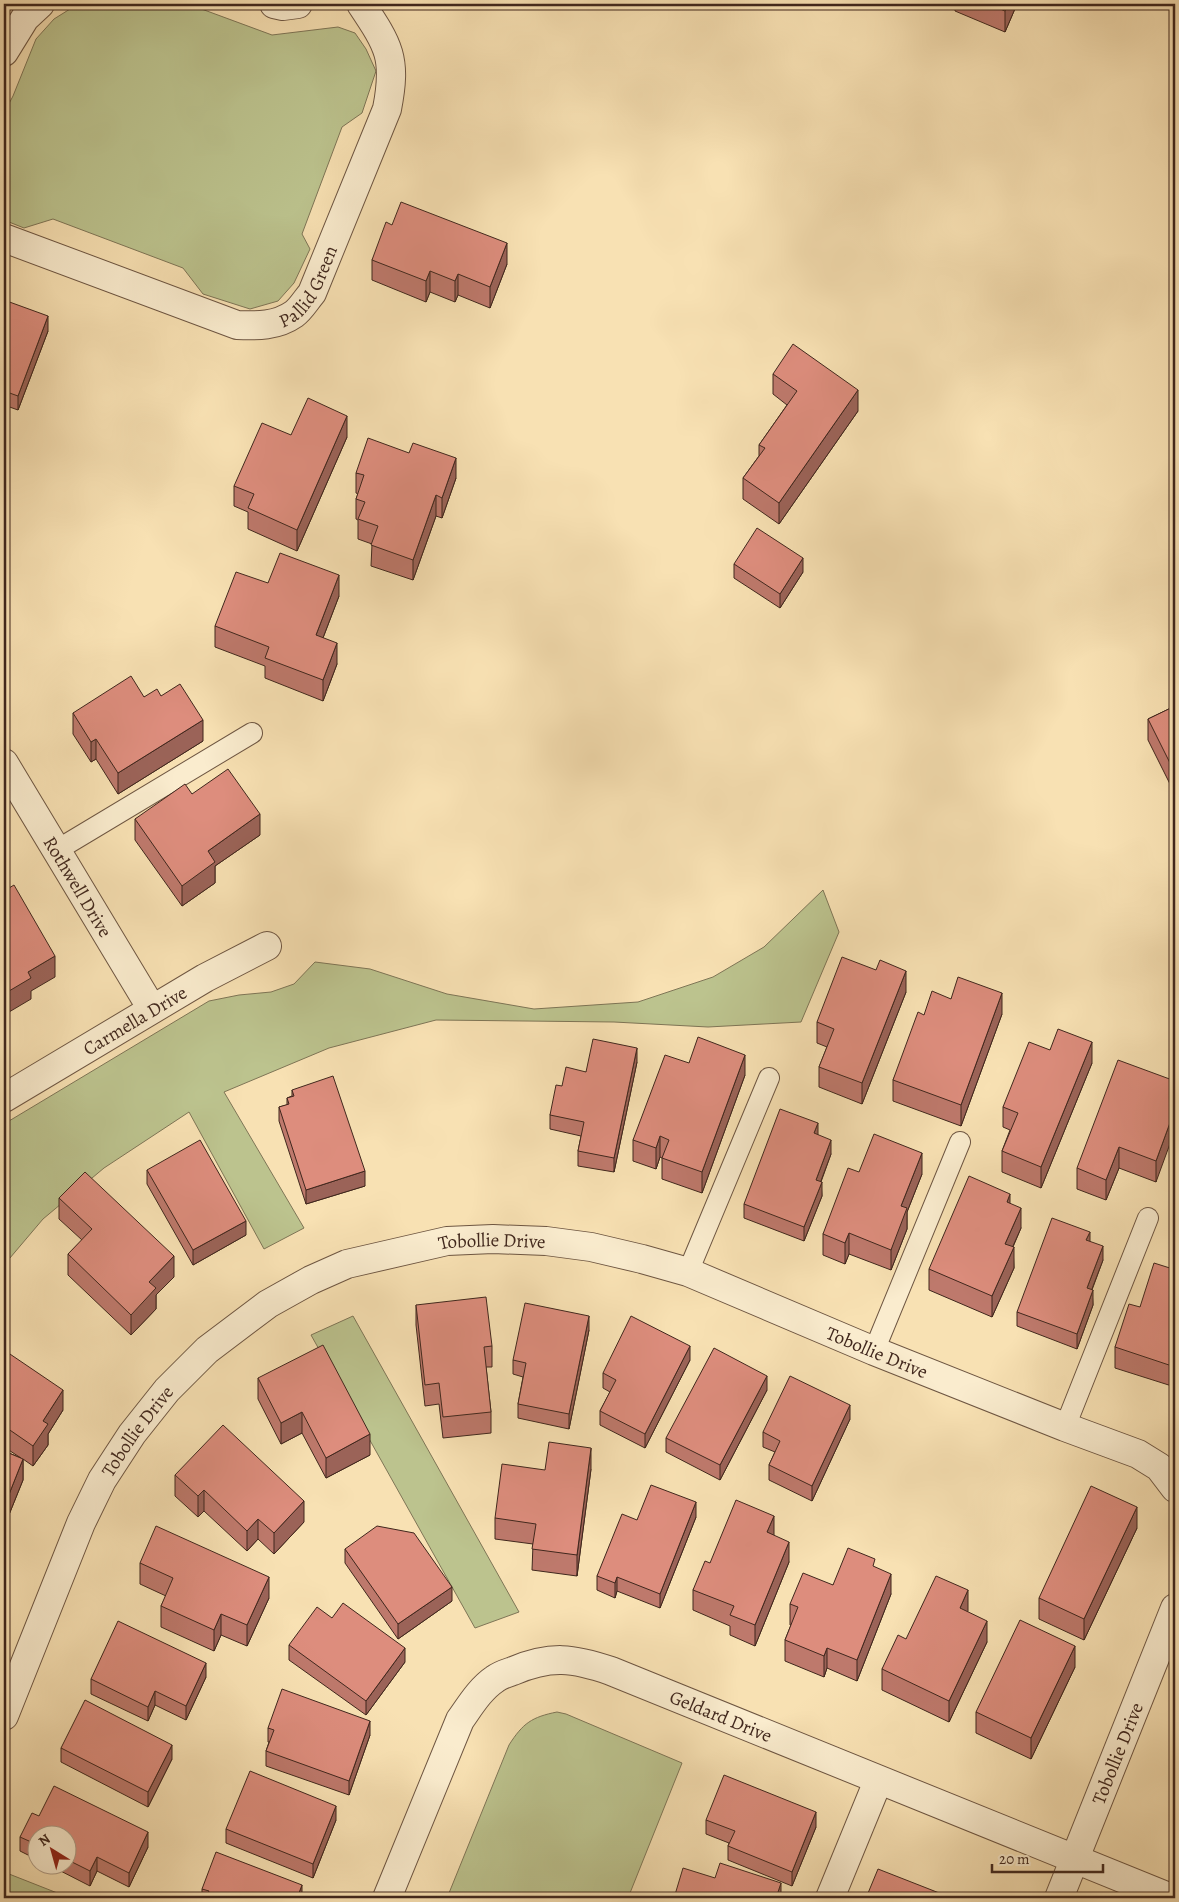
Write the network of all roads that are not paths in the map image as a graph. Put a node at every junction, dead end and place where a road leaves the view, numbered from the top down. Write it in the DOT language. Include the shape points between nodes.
graph roads {
  1 [pos="40,4"];
  2 [pos="274,4"];
  3 [pos="298,4"];
  4 [pos="361,4"];
  5 [pos="4,52"];
  6 [pos="4,238"];
  7 [pos="252,733"];
  8 [pos="4,763"];
  9 [pos="57,850"];
  10 [pos="267,946"];
  11 [pos="152,1009"];
  12 [pos="769,1078"];
  13 [pos="4,1098"];
  14 [pos="960,1142"];
  15 [pos="1148,1218"];
  16 [pos="688,1272"];
  17 [pos="874,1351"];
  18 [pos="1065,1427"];
  19 [pos="1175,1488"];
  20 [pos="1175,1608"];
  21 [pos="4,1716"];
  22 [pos="878,1781"];
  23 [pos="1074,1859"];
  24 [pos="387,1898"];
  25 [pos="830,1898"];
  26 [pos="1059,1898"];
  27 [pos="1171,1898"];
  1 -- 5 [label="street" via="25,18"];
  2 -- 3 [label="street"];
  4 -- 6 [label="street, Pallid Green" via="383,37 391,59 392,84 387,110 312,293 295,314 279,322 237,325"];
  7 -- 9 [label="lane"];
  8 -- 9 [label="street, Rothwell Drive"];
  9 -- 11 [label="street, Rothwell Drive"];
  10 -- 11 [label="street, Carmella Drive"];
  11 -- 13 [label="street, Carmella Drive"];
  12 -- 16 [label="lane"];
  14 -- 17 [label="lane"];
  15 -- 18 [label="lane"];
  16 -- 17 [label="street, Tobollie Drive"];
  16 -- 21 [label="street, Tobollie Drive" via="591,1247 555,1242 447,1241 347,1264 268,1304 206,1350 167,1390 132,1434 102,1480 81,1523"];
  17 -- 18 [label="street, Tobollie Drive"];
  18 -- 19 [label="street, Tobollie Drive" via="1138,1454 1159,1467"];
  20 -- 23 [label="street, Tobollie Drive"];
  22 -- 23 [label="street, Geldard Drive"];
  22 -- 24 [label="street, Geldard Drive" via="611,1671 588,1663 545,1660 496,1678 476,1697 460,1720"];
  22 -- 25 [label="street"];
  23 -- 26 [label="street, Tobollie Drive"];
  23 -- 27 [label="street, Geldard Drive"];
}
